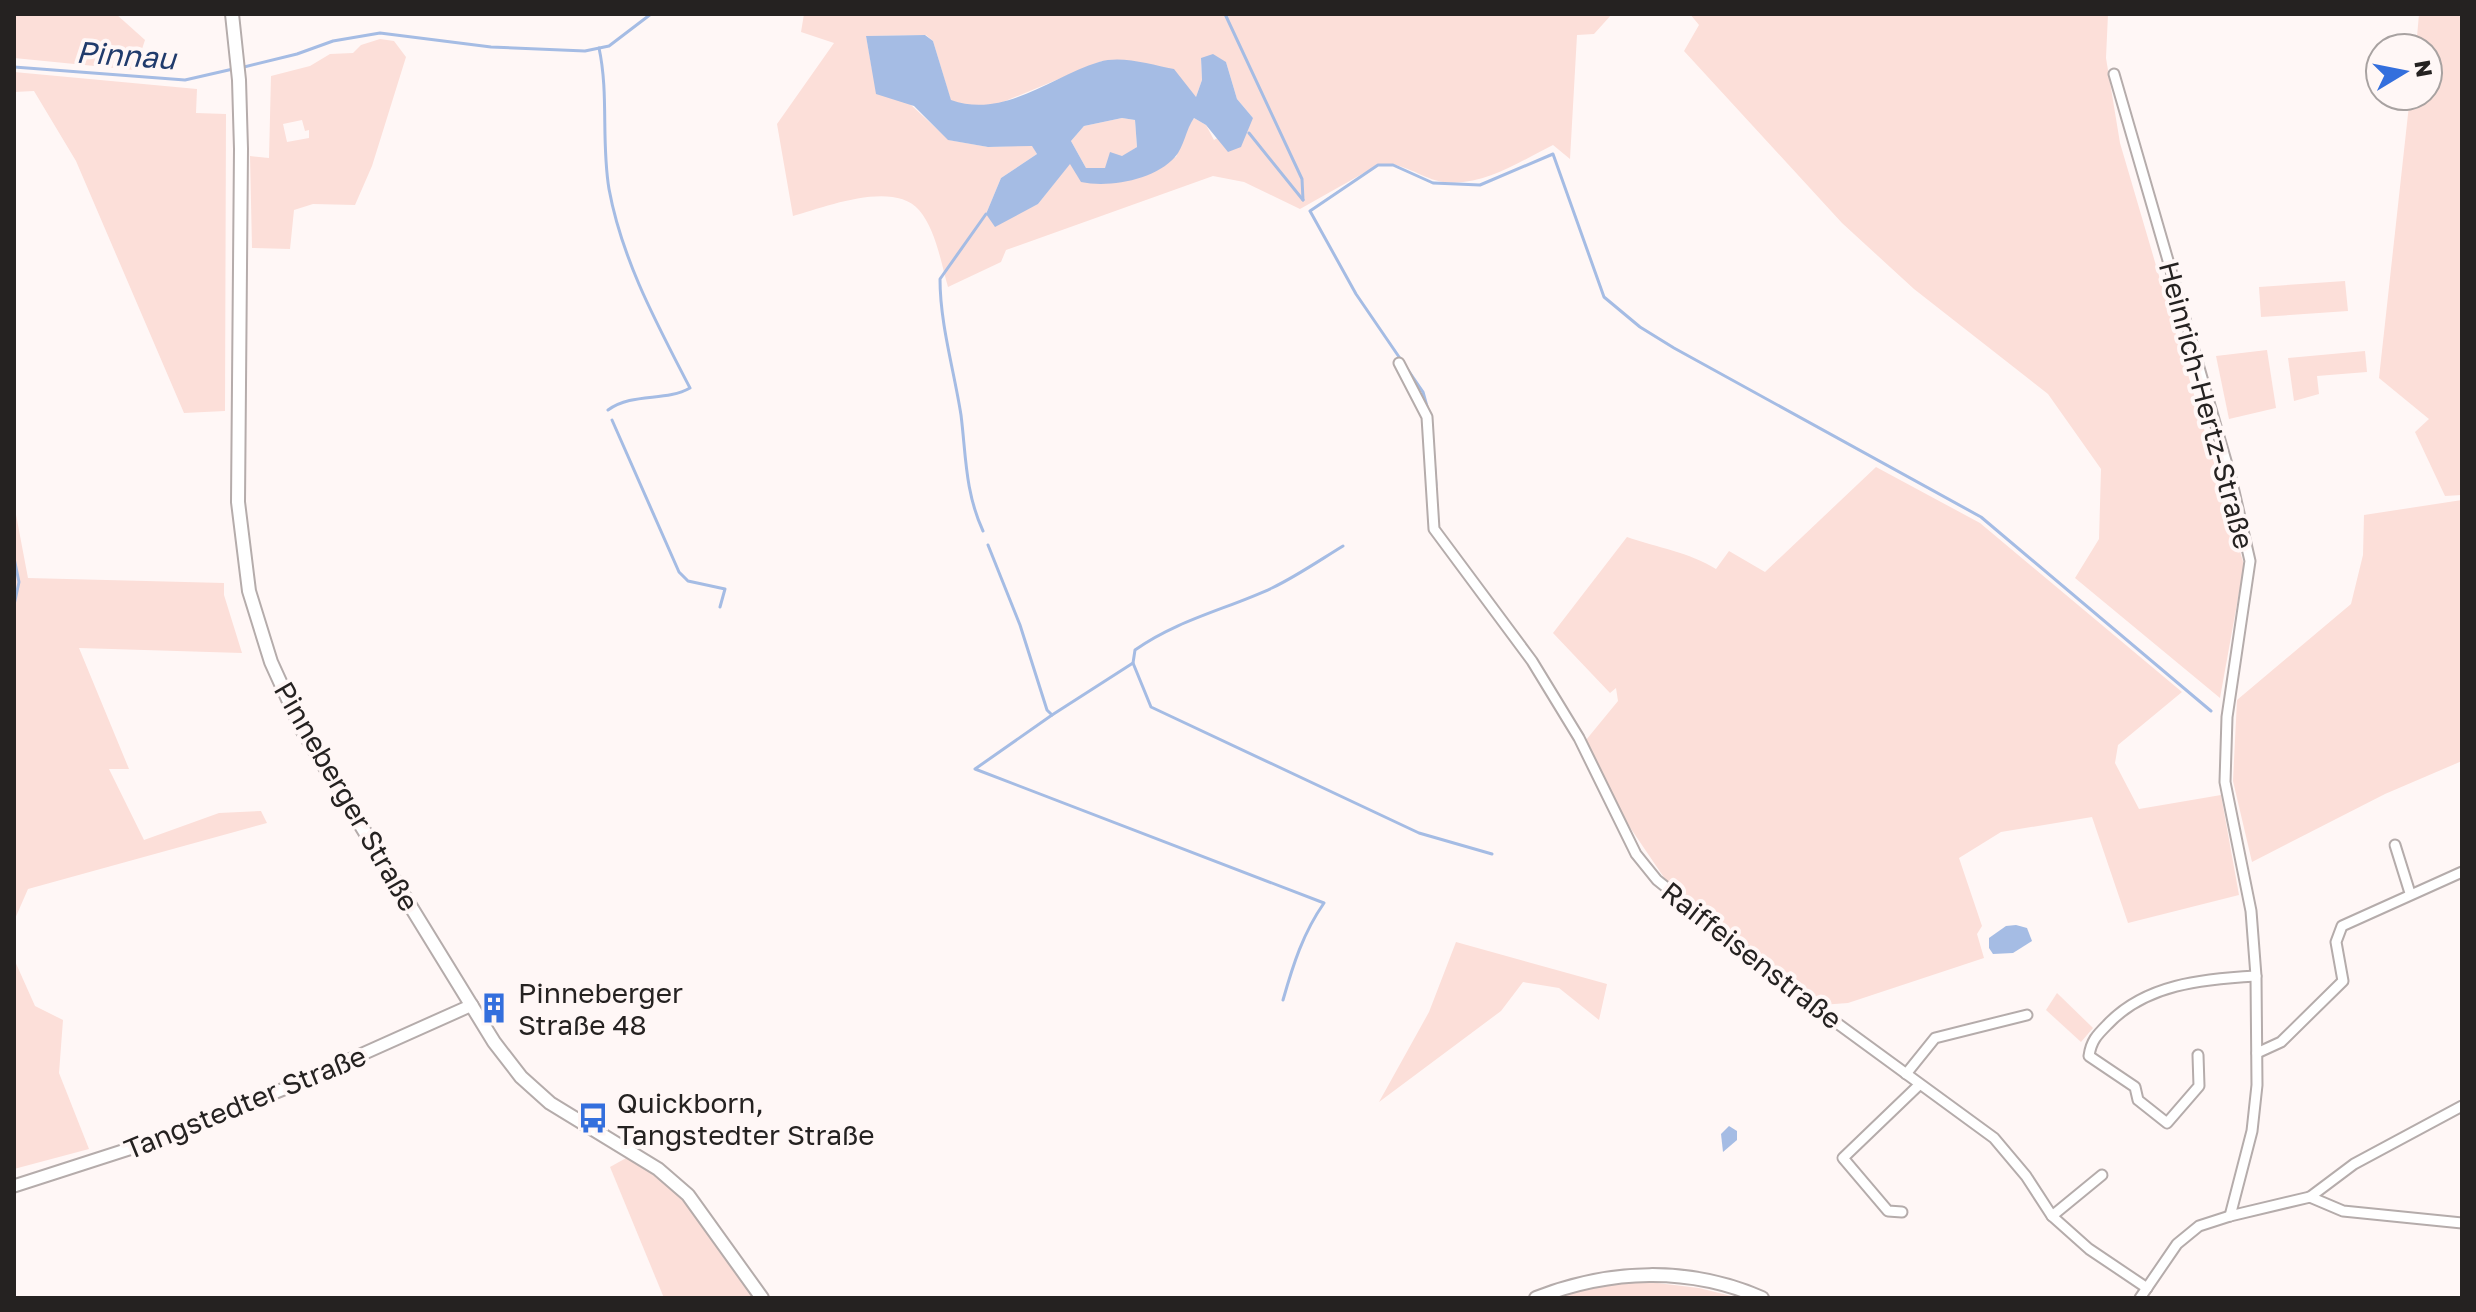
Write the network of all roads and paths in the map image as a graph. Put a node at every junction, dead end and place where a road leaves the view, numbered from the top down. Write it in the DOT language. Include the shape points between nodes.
graph roads {
  1 [pos="232,14"];
  2 [pos="2114,74"];
  3 [pos="1399,363"];
  4 [pos="2395,845"];
  5 [pos="2462,872"];
  6 [pos="2410,893"];
  7 [pos="2256,976"];
  8 [pos="472,1005"];
  9 [pos="2027,1015"];
  10 [pos="2257,1053"];
  11 [pos="2198,1055"];
  12 [pos="1906,1074"];
  13 [pos="1919,1085"];
  14 [pos="2462,1106"];
  15 [pos="2102,1175"];
  16 [pos="14,1186"];
  17 [pos="2310,1197"];
  18 [pos="1902,1212"];
  19 [pos="2052,1216"];
  20 [pos="2230,1216"];
  21 [pos="2462,1223"];
  22 [pos="2147,1288"];
  23 [pos="762,1298"];
  24 [pos="1536,1298"];
  25 [pos="1762,1298"];
  26 [pos="2140,1298"];
  1 -- 8 [label="main road, Pinneberger Straße" via="239,80 237,474 249,591 271,662 301,728"];
  2 -- 7 [label="street, Heinrich-Hertz-Straße" via="2231,478 2250,561 2227,717 2225,782 2251,911"];
  3 -- 12 [label="street, Raiffeisenstraße" via="1427,417 1434,529 1532,661 1579,738 1636,854 1677,899"];
  4 -- 6 [label="street"];
  5 -- 6 [label="street"];
  6 -- 10 [label="street" via="2342,926 2336,942 2343,981 2281,1042"];
  7 -- 10 [label="street, Heinrich-Hertz-Straße"];
  7 -- 11 [label="street" via="2140,997 2091,1042 2089,1056 2135,1087 2138,1100 2167,1123 2199,1086"];
  8 -- 16 [label="street, Tangstedter Straße" via="166,1137"];
  8 -- 23 [label="main road, Pinneberger Straße" via="521,1077 550,1103 658,1169 688,1195"];
  9 -- 12 [label="street" via="1935,1038"];
  10 -- 20 [label="street, Heinrich-Hertz-Straße" via="2252,1131"];
  12 -- 13 [label="street, Raiffeisenstraße"];
  13 -- 18 [label="street" via="1843,1158 1888,1211"];
  13 -- 19 [label="street, Raiffeisenstraße" via="1994,1138"];
  14 -- 17 [label="street" via="2354,1164"];
  15 -- 19 [label="street"];
  17 -- 20 [label="street"];
  17 -- 21 [label="street" via="2343,1211"];
  19 -- 22 [label="street, Raiffeisenstraße"];
  20 -- 22 [label="street" via="2199,1226 2177,1244"];
  22 -- 26 [label="street"];
  24 -- 25 [label="main road" via="1588,1282 1664,1274 1712,1280"];
}
